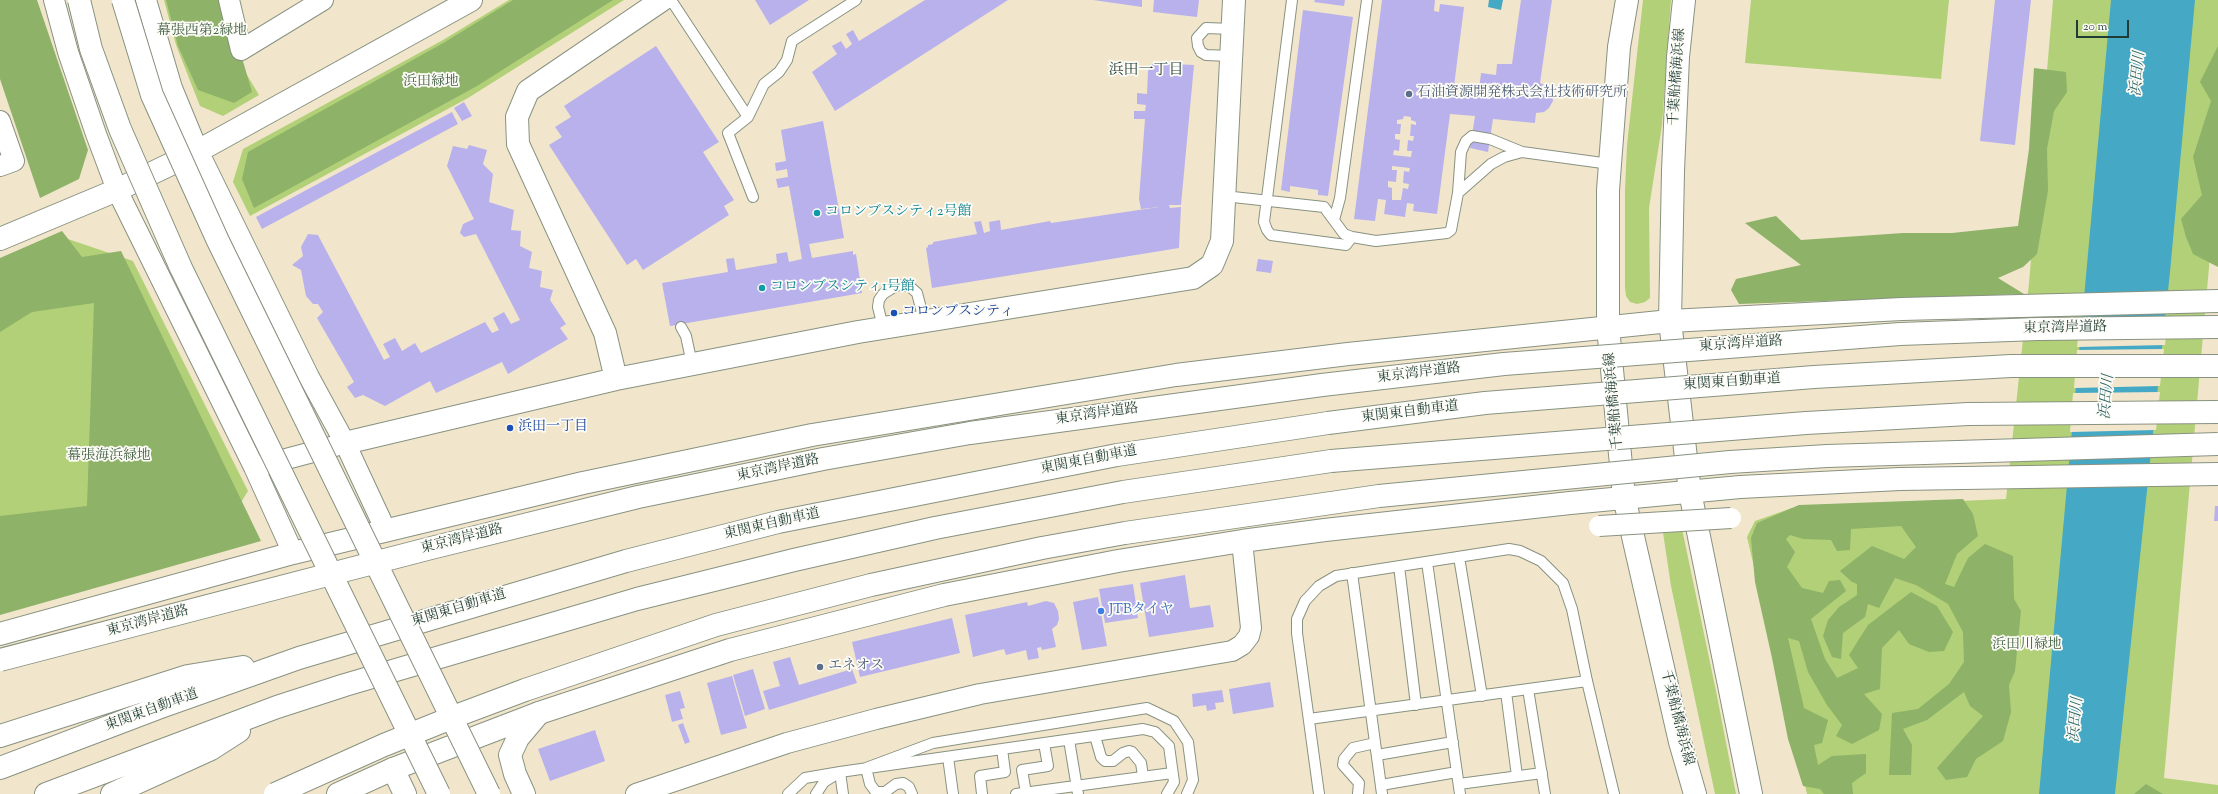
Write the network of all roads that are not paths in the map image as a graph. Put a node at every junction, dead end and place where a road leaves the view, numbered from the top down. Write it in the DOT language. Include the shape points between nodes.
graph roads {
  1 [pos="54,0"];
  2 [pos="79,0"];
  3 [pos="123,0"];
  4 [pos="146,0"];
  5 [pos="228,0"];
  6 [pos="323,0"];
  7 [pos="662,0"];
  8 [pos="671,0"];
  9 [pos="856,0"];
  10 [pos="1234,0"];
  11 [pos="1292,0"];
  12 [pos="1367,0"];
  13 [pos="1627,0"];
  14 [pos="1684,0"];
  15 [pos="466,1"];
  16 [pos="1232,29"];
  17 [pos="1230,56"];
  18 [pos="748,117"];
  19 [pos="0,121"];
  20 [pos="198,151"];
  21 [pos="1522,152"];
  22 [pos="1610,164"];
  23 [pos="0,166"];
  24 [pos="117,190"];
  25 [pos="1458,193"];
  26 [pos="1224,196"];
  27 [pos="753,197"];
  28 [pos="1267,200"];
  29 [pos="1334,220"];
  30 [pos="1352,237"];
  31 [pos="0,238"];
  32 [pos="2218,301"];
  33 [pos="924,320"];
  34 [pos="1670,321"];
  35 [pos="681,327"];
  36 [pos="883,327"];
  37 [pos="1608,327"];
  38 [pos="2218,327"];
  39 [pos="692,364"];
  40 [pos="2218,366"];
  41 [pos="616,379"];
  42 [pos="2218,412"];
  43 [pos="345,444"];
  44 [pos="2218,444"];
  45 [pos="254,467"];
  46 [pos="2218,474"];
  47 [pos="1690,492"];
  48 [pos="1624,497"];
  49 [pos="1731,518"];
  50 [pos="1599,526"];
  51 [pos="386,531"];
  52 [pos="1242,541"];
  53 [pos="293,553"];
  54 [pos="1459,557"];
  55 [pos="1428,562"];
  56 [pos="1399,566"];
  57 [pos="1352,573"];
  58 [pos="0,634"];
  59 [pos="299,658"];
  60 [pos="0,660"];
  61 [pos="1587,681"];
  62 [pos="1528,689"];
  63 [pos="1506,692"];
  64 [pos="1482,696"];
  65 [pos="1447,700"];
  66 [pos="1416,705"];
  67 [pos="277,707"];
  68 [pos="1371,711"];
  69 [pos="539,714"];
  70 [pos="1309,719"];
  71 [pos="0,736"];
  72 [pos="1095,736"];
  73 [pos="1069,740"];
  74 [pos="1453,742"];
  75 [pos="1044,743"];
  76 [pos="1375,743"];
  77 [pos="1002,749"];
  78 [pos="1377,755"];
  79 [pos="948,757"];
  80 [pos="0,768"];
  81 [pos="866,768"];
  82 [pos="393,769"];
  83 [pos="840,772"];
  84 [pos="1172,772"];
  85 [pos="1457,772"];
  86 [pos="1542,773"];
  87 [pos="1143,776"];
  88 [pos="1517,776"];
  89 [pos="1382,789"];
  90 [pos="1460,789"];
  91 [pos="1077,790"];
  92 [pos="1021,793"];
  93 [pos="46,794"];
  94 [pos="112,794"];
  95 [pos="275,794"];
  96 [pos="338,794"];
  97 [pos="406,794"];
  98 [pos="439,794"];
  99 [pos="490,794"];
  100 [pos="524,794"];
  101 [pos="636,794"];
  102 [pos="788,794"];
  103 [pos="816,794"];
  104 [pos="843,794"];
  105 [pos="912,794"];
  106 [pos="953,794"];
  107 [pos="982,794"];
  108 [pos="1168,794"];
  109 [pos="1187,794"];
  110 [pos="1319,794"];
  111 [pos="1358,794"];
  112 [pos="1545,794"];
  113 [pos="1614,794"];
  114 [pos="1695,794"];
  115 [pos="1751,794"];
  1 -- 24 [label="street" via="68,52"];
  2 -- 98 [label="main road, bridge" via="91,49 120,130 181,268"];
  3 -- 99 [label="main road, bridge" via="152,95 218,241"];
  4 -- 20 [label="street" via="172,88"];
  5 -- 6 [label="street" via="241,50"];
  7 -- 41 [label="main road" via="528,91 517,117 518,144 605,333"];
  8 -- 18 [label="lane"];
  9 -- 18 [label="lane" via="792,41 787,60 779,72 764,84"];
  10 -- 16 [label="main road"];
  11 -- 28 [label="lane"];
  12 -- 29 [label="lane" via="1340,198"];
  13 -- 22 [label="main road, 千葉船橋海浜線" via="1619,47"];
  14 -- 34 [label="main road, 千葉船橋海浜線" via="1678,56 1673,156"];
  15 -- 20 [label="main road"];
  16 -- 17 [label="main road"];
  16 -- 17 [label="lane" via="1206,28 1197,38 1201,52 1206,55"];
  17 -- 26 [label="main road"];
  18 -- 27 [label="lane" via="728,133"];
  19 -- 23 [label="street" via="14,161"];
  20 -- 24 [label="main road"];
  20 -- 43 [label="street" via="309,377"];
  21 -- 22 [label="lane"];
  21 -- 25 [label="lane" via="1491,164"];
  21 -- 25 [label="lane" via="1490,138 1471,137 1466,141 1462,152"];
  22 -- 37 [label="main road, 千葉船橋海浜線"];
  24 -- 31 [label="main road"];
  24 -- 45 [label="street"];
  25 -- 30 [label="lane" via="1451,230 1446,233 1376,240"];
  26 -- 28 [label="lane"];
  26 -- 33 [label="main road" via="1222,241 1219,252 1212,265 1193,278"];
  28 -- 29 [label="lane" via="1324,207"];
  28 -- 30 [label="lane" via="1264,222 1272,235 1346,244"];
  29 -- 30 [label="lane" via="1344,234"];
  32 -- 34 [label="main road" via="1902,309"];
  33 -- 36 [label="main road"];
  33 -- 36 [label="lane" via="917,293 909,286 897,285 883,294 879,300 878,307"];
  34 -- 37 [label="main road"];
  34 -- 47 [label="main road, 千葉船橋海浜線"];
  35 -- 39 [label="lane" via="686,336"];
  36 -- 39 [label="main road"];
  37 -- 48 [label="main road, 千葉船橋海浜線"];
  37 -- 51 [label="main road" via="1176,375 812,435 583,483"];
  38 -- 60 [label="main road, 東京湾岸道路, bridge" via="1900,334 1504,364 1322,385 970,433 823,459 638,497"];
  39 -- 41 [label="main road"];
  40 -- 59 [label="main road, 東関東自動車道, bridge" via="2011,366 1814,377 1485,403 1328,423 1117,455 778,522 626,561"];
  41 -- 43 [label="main road"];
  42 -- 67 [label="main road, bridge" via="1968,414 1829,422 1331,461 1123,492 928,530 637,599"];
  43 -- 45 [label="street"];
  43 -- 51 [label="street"];
  44 -- 95 [label="main road, bridge" via="1835,455 1730,462 1379,496 1110,536 871,585 716,625 475,709 384,745"];
  45 -- 53 [label="street"];
  46 -- 47 [label="main road" via="1900,479"];
  47 -- 48 [label="main road"];
  47 -- 115 [label="main road, 千葉船橋海浜線"];
  48 -- 52 [label="main road"];
  48 -- 114 [label="main road, 千葉船橋海浜線" via="1680,742"];
  49 -- 50 [label="street, bridge"];
  51 -- 53 [label="main road"];
  52 -- 69 [label="main road" via="1118,561 951,593 833,622 730,650"];
  52 -- 101 [label="street" via="1251,628 1242,645 1232,651 980,694 787,743"];
  53 -- 58 [label="main road"];
  54 -- 55 [label="lane"];
  54 -- 61 [label="lane" via="1509,550 1520,551 1541,561 1558,576 1572,609"];
  54 -- 64 [label="lane"];
  55 -- 56 [label="lane"];
  55 -- 65 [label="lane"];
  56 -- 57 [label="lane"];
  56 -- 66 [label="lane"];
  57 -- 68 [label="lane"];
  57 -- 70 [label="lane" via="1336,576 1319,586 1305,600 1299,614 1297,633"];
  59 -- 71 [label="main road" via="188,676"];
  59 -- 80 [label="main road, 東関東自動車道"];
  61 -- 62 [label="lane"];
  61 -- 113 [label="lane"];
  62 -- 63 [label="lane"];
  62 -- 86 [label="lane"];
  63 -- 64 [label="lane"];
  63 -- 88 [label="lane"];
  64 -- 65 [label="lane"];
  65 -- 66 [label="lane"];
  65 -- 74 [label="lane"];
  66 -- 68 [label="lane"];
  67 -- 93 [label="main road"];
  67 -- 94 [label="main road" via="211,749"];
  68 -- 70 [label="lane"];
  68 -- 76 [label="lane"];
  69 -- 82 [label="main road"];
  69 -- 100 [label="main road" via="518,738 510,755"];
  70 -- 110 [label="lane"];
  72 -- 73 [label="lane"];
  72 -- 84 [label="lane" via="1143,729 1155,732 1169,746"];
  72 -- 87 [label="lane" via="1101,757 1105,761 1113,761 1123,754 1132,752 1141,763"];
  73 -- 75 [label="lane"];
  73 -- 91 [label="lane"];
  74 -- 78 [label="lane"];
  74 -- 85 [label="lane"];
  75 -- 77 [label="lane"];
  75 -- 92 [label="lane" via="1048,766 1022,770"];
  76 -- 78 [label="lane"];
  76 -- 111 [label="lane" via="1353,748 1344,759 1343,765 1359,783"];
  77 -- 79 [label="lane"];
  77 -- 107 [label="lane" via="1005,772 980,776"];
  78 -- 89 [label="lane"];
  79 -- 81 [label="lane"];
  79 -- 106 [label="lane"];
  81 -- 83 [label="lane"];
  81 -- 105 [label="lane" via="870,784 876,792 884,792 896,784 903,783"];
  81 -- 109 [label="lane" via="933,743 1147,708 1174,721 1188,742 1192,780"];
  82 -- 96 [label="main road"];
  82 -- 97 [label="main road"];
  83 -- 102 [label="lane" via="805,778"];
  83 -- 103 [label="lane" via="824,782"];
  83 -- 104 [label="lane"];
  84 -- 87 [label="lane"];
  84 -- 108 [label="lane" via="1174,782"];
  85 -- 89 [label="lane"];
  85 -- 90 [label="lane"];
  86 -- 88 [label="lane"];
  86 -- 112 [label="lane"];
  87 -- 91 [label="lane"];
  88 -- 90 [label="lane"];
  91 -- 92 [label="lane"];
}
